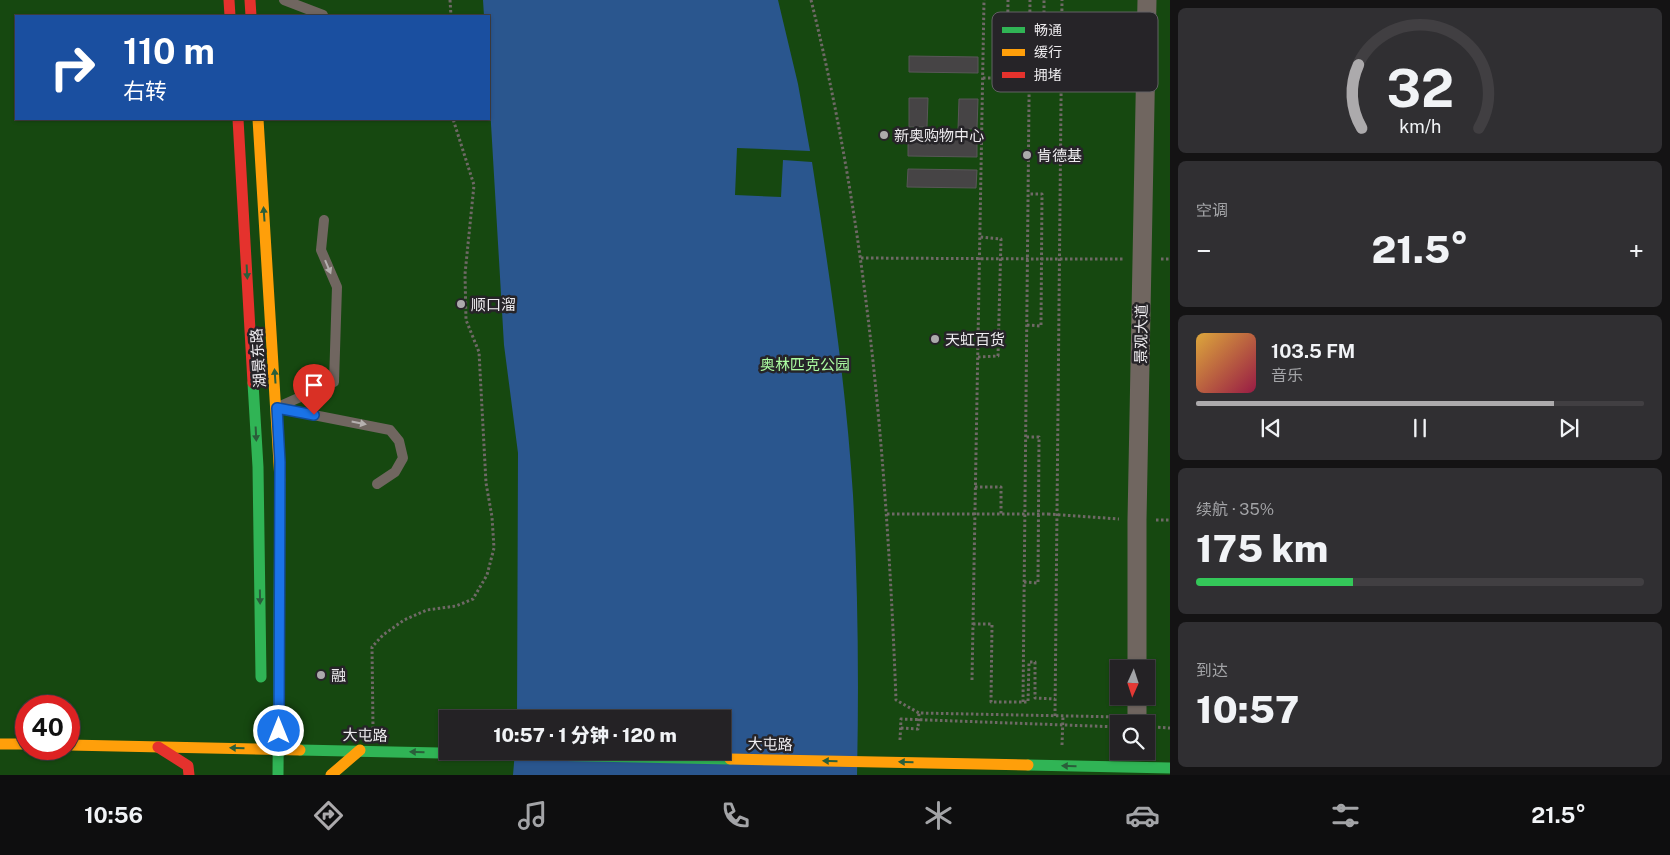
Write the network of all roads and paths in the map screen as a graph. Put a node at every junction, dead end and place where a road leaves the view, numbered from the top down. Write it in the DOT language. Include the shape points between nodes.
graph roads {
  1 [pos="229,0"];
  2 [pos="250,0"];
  3 [pos="284,0"];
  4 [pos="450,0"];
  5 [pos="811,0"];
  6 [pos="984,0"];
  7 [pos="230,15"];
  8 [pos="251,15"];
  9 [pos="323,15"];
  10 [pos="451,15"];
  11 [pos="983,78"];
  12 [pos="992,78"];
  13 [pos="1029,92"];
  14 [pos="1061,92"];
  15 [pos="1145,92"];
  16 [pos="238,120"];
  17 [pos="258,120"];
  18 [pos="453,120"];
  19 [pos="1028,194"];
  20 [pos="324,220"];
  21 [pos="980,237"];
  22 [pos="861,258"];
  23 [pos="1041,258"];
  24 [pos="1059,258"];
  25 [pos="1001,259"];
  26 [pos="1142,259"];
  27 [pos="1027,325"];
  28 [pos="978,357"];
  29 [pos="277,408"];
  30 [pos="1026,437"];
  31 [pos="377,484"];
  32 [pos="975,487"];
  33 [pos="887,514"];
  34 [pos="1001,514"];
  35 [pos="1039,514"];
  36 [pos="1058,515"];
  37 [pos="1137,520"];
  38 [pos="1024,582"];
  39 [pos="973,624"];
  40 [pos="1137,660"];
  41 [pos="972,680"];
  42 [pos="261,687"];
  43 [pos="1055,699"];
  44 [pos="1023,702"];
  45 [pos="919,713"];
  46 [pos="1055,716"];
  47 [pos="1063,716"];
  48 [pos="918,720"];
  49 [pos="1110,720"];
  50 [pos="1063,725"];
  51 [pos="1155,726"];
  52 [pos="1110,727"];
  53 [pos="901,728"];
  54 [pos="1170,728"];
  55 [pos="373,732"];
  56 [pos="893,740"];
  57 [pos="0,744"];
  58 [pos="15,744"];
  59 [pos="80,745"];
  60 [pos="158,747"];
  61 [pos="278,749"];
  62 [pos="360,750"];
  63 [pos="1062,752"];
  64 [pos="1137,764"];
  65 [pos="1170,768"];
  66 [pos="189,775"];
  67 [pos="278,775"];
  68 [pos="331,775"];
  1 -- 7 [label="street"];
  2 -- 8 [label="street"];
  3 -- 9 [label="lane"];
  4 -- 10 [label="path"];
  5 -- 22 [label="path" via="828,67"];
  6 -- 11 [label="path"];
  11 -- 12 [label="path"];
  11 -- 21 [label="path"];
  13 -- 19 [label="path"];
  14 -- 24 [label="path"];
  15 -- 26 [label="street, 景观大道"];
  16 -- 42 [label="street, 湖景东路, one-way" via="258,467"];
  29 -- 17 [label="street, 湖景东路, one-way"];
  18 -- 55 [label="path" via="474,185 465,274 466,320 479,352 486,483 494,548 487,575 473,599 456,606 427,610 404,620 372,647"];
  19 -- 23 [label="path" via="1042,194"];
  19 -- 27 [label="path"];
  20 -- 29 [label="lane, one-way" via="321,250 337,287 334,382"];
  21 -- 25 [label="path" via="1002,238"];
  21 -- 28 [label="path"];
  22 -- 25 [label="path, bridge"];
  22 -- 33 [label="path"];
  23 -- 24 [label="path, bridge"];
  23 -- 25 [label="path, bridge"];
  23 -- 27 [label="path" via="1041,326"];
  24 -- 26 [label="path"];
  24 -- 36 [label="path"];
  25 -- 28 [label="path" via="998,356"];
  26 -- 37 [label="street, 景观大道"];
  27 -- 30 [label="path"];
  28 -- 32 [label="path"];
  29 -- 31 [label="lane, one-way" via="390,430 400,441 403,458 395,472"];
  29 -- 61 [label="street, 湖景东路" via="280,462"];
  30 -- 35 [label="path" via="1039,438"];
  30 -- 38 [label="path"];
  32 -- 34 [label="path" via="1001,487"];
  32 -- 39 [label="path"];
  33 -- 34 [label="path, bridge"];
  33 -- 45 [label="path" via="896,700"];
  34 -- 35 [label="path, bridge"];
  35 -- 36 [label="path, bridge"];
  35 -- 38 [label="path" via="1038,583"];
  36 -- 37 [label="path"];
  36 -- 43 [label="path"];
  37 -- 40 [label="street, 景观大道"];
  38 -- 44 [label="path"];
  39 -- 41 [label="path"];
  39 -- 44 [label="path" via="992,624 991,702"];
  43 -- 44 [label="path" via="1035,698 1035,662 1029,662 1028,702"];
  43 -- 46 [label="path"];
  45 -- 46 [label="path"];
  45 -- 48 [label="path"];
  46 -- 47 [label="path"];
  47 -- 49 [label="path"];
  47 -- 50 [label="path"];
  48 -- 50 [label="path"];
  48 -- 53 [label="path" via="918,729"];
  48 -- 53 [label="path" via="901,719"];
  50 -- 52 [label="path"];
  50 -- 63 [label="path"];
  51 -- 54 [label="path"];
  53 -- 56 [label="path" via="900,740"];
  57 -- 58 [label="street"];
  59 -- 60 [label="street, 大屯路"];
  61 -- 60 [label="street, 大屯路, one-way"];
  60 -- 66 [label="street" via="188,766"];
  61 -- 62 [label="street, 大屯路"];
  61 -- 67 [label="street, 湖景东路"];
  64 -- 62 [label="street, 大屯路, one-way" via="879,762"];
  62 -- 68 [label="street"];
  64 -- 65 [label="street, 大屯路"];
}
